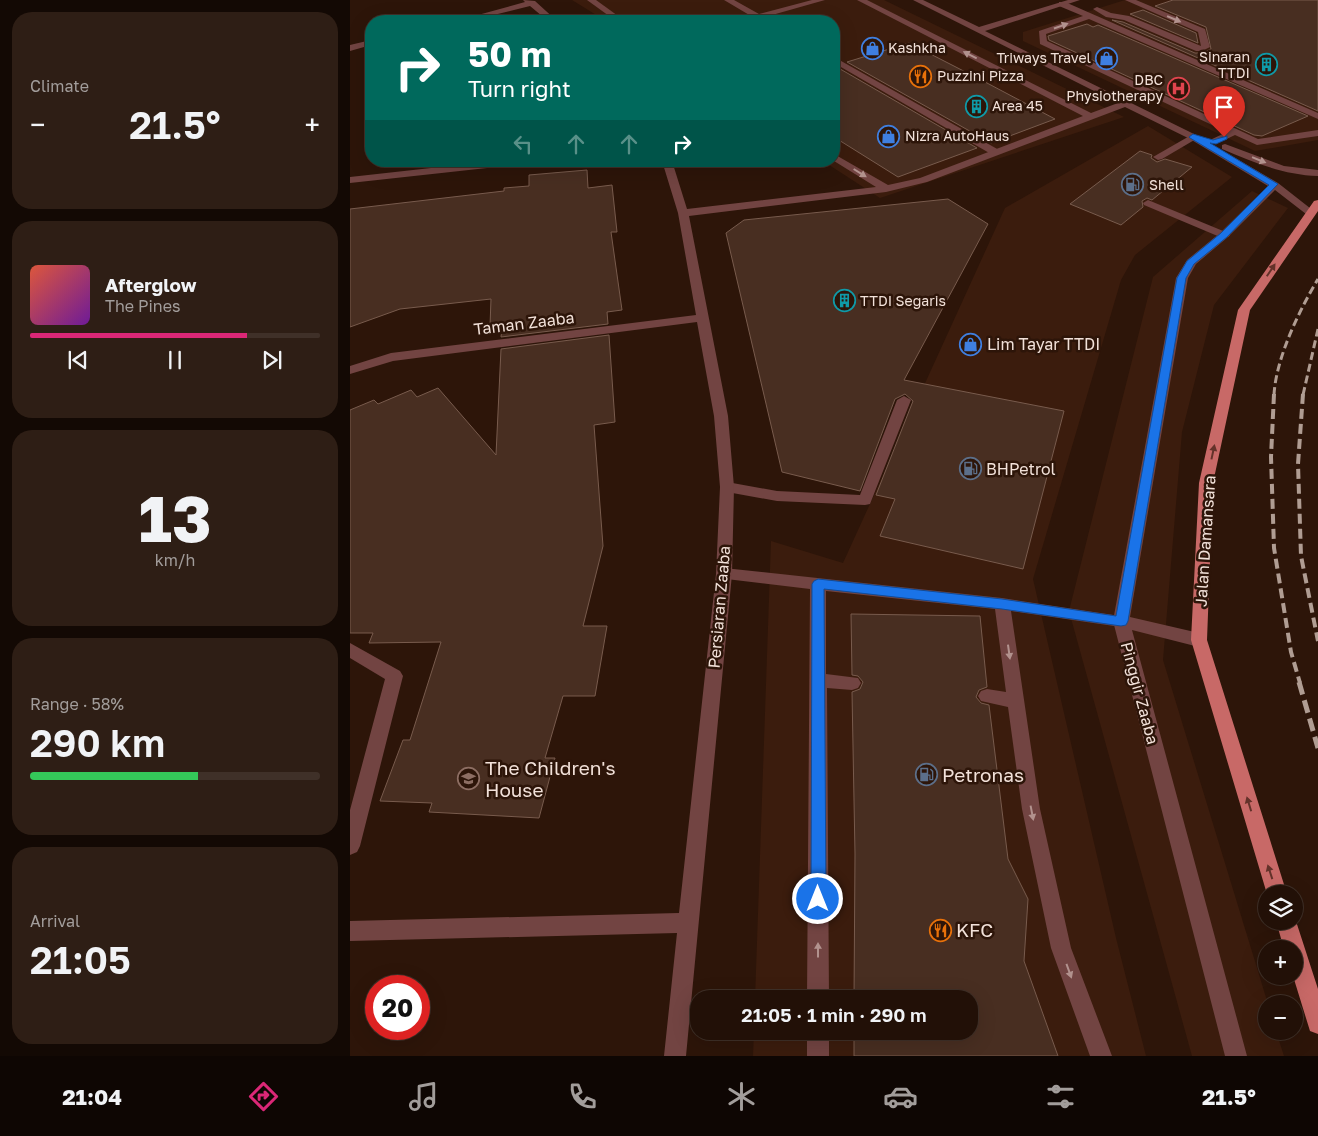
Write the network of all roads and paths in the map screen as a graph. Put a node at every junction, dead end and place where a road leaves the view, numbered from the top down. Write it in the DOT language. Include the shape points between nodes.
graph roads {
  1 [pos="591,0"];
  2 [pos="728,0"];
  3 [pos="821,0"];
  4 [pos="861,0"];
  5 [pos="917,0"];
  6 [pos="1076,0"];
  7 [pos="1129,0"];
  8 [pos="530,2"];
  9 [pos="1062,4"];
  10 [pos="482,15"];
  11 [pos="546,15"];
  12 [pos="612,15"];
  13 [pos="755,15"];
  14 [pos="774,15"];
  15 [pos="1090,16"];
  16 [pos="979,30"];
  17 [pos="365,44"];
  18 [pos="350,48"];
  19 [pos="840,63"];
  20 [pos="1124,104"];
  21 [pos="1318,116"];
  22 [pos="1091,117"];
  23 [pos="1235,132"];
  24 [pos="1318,133"];
  25 [pos="1193,137"];
  26 [pos="1213,142"];
  27 [pos="995,152"];
  28 [pos="1158,157"];
  29 [pos="840,160"];
  30 [pos="469,167"];
  31 [pos="669,167"];
  32 [pos="1318,173"];
  33 [pos="350,180"];
  34 [pos="1274,184"];
  35 [pos="886,189"];
  36 [pos="1148,203"];
  37 [pos="1318,203"];
  38 [pos="1310,212"];
  39 [pos="683,213"];
  40 [pos="1224,235"];
  41 [pos="703,318"];
  42 [pos="350,370"];
  43 [pos="904,400"];
  44 [pos="727,488"];
  45 [pos="724,574"];
  46 [pos="818,584"];
  47 [pos="1002,604"];
  48 [pos="1121,621"];
  49 [pos="1199,640"];
  50 [pos="350,650"];
  51 [pos="820,681"];
  52 [pos="852,683"];
  53 [pos="987,696"];
  54 [pos="1016,701"];
  55 [pos="350,846"];
  56 [pos="1274,885"];
  57 [pos="690,923"];
  58 [pos="1289,930"];
  59 [pos="350,931"];
  60 [pos="818,990"];
  61 [pos="1318,1023"];
  62 [pos="818,1040"];
  63 [pos="676,1056"];
  64 [pos="818,1056"];
  65 [pos="1101,1056"];
  66 [pos="1236,1056"];
  1 -- 12 [label="street"];
  2 -- 13 [label="street"];
  3 -- 14 [label="street"];
  22 -- 4 [label="street, one-way"];
  5 -- 16 [label="street"];
  7 -- 6 [label="street, one-way" via="1202,31 1206,47 1199,49"];
  6 -- 9 [label="street"];
  8 -- 10 [label="street"];
  8 -- 11 [label="street"];
  9 -- 15 [label="street"];
  9 -- 16 [label="street"];
  15 -- 21 [label="street"];
  23 -- 15 [label="street, one-way" via="1043,42 1042,33"];
  16 -- 20 [label="street"];
  17 -- 18 [label="street"];
  19 -- 27 [label="street"];
  20 -- 22 [label="street"];
  20 -- 25 [label="street"];
  22 -- 27 [label="street"];
  23 -- 24 [label="street" via="1257,142"];
  23 -- 26 [label="street"];
  25 -- 26 [label="street"];
  25 -- 28 [label="street"];
  25 -- 34 [label="street"];
  26 -- 32 [label="street, one-way" via="1270,165"];
  27 -- 35 [label="street" via="923,180"];
  29 -- 35 [label="street, one-way"];
  30 -- 33 [label="street"];
  31 -- 39 [label="street, Persiaran Zaaba"];
  34 -- 38 [label="street"];
  34 -- 40 [label="street, Pinggir Zaaba"];
  35 -- 39 [label="street"];
  36 -- 40 [label="street"];
  37 -- 38 [label="main road, Jalan Damansara"];
  49 -- 38 [label="main road, Jalan Damansara, one-way" via="1206,483 1244,310"];
  39 -- 41 [label="street, Persiaran Zaaba"];
  40 -- 48 [label="street, Pinggir Zaaba" via="1190,262 1182,278"];
  41 -- 42 [label="street, Taman Zaaba" via="450,348 391,357"];
  41 -- 44 [label="street, Persiaran Zaaba" via="721,416"];
  43 -- 44 [label="street" via="865,500 777,496"];
  44 -- 45 [label="street, Persiaran Zaaba"];
  45 -- 46 [label="street"];
  45 -- 57 [label="street, Persiaran Zaaba"];
  46 -- 47 [label="street"];
  46 -- 51 [label="street"];
  47 -- 48 [label="street"];
  47 -- 54 [label="street, one-way"];
  48 -- 49 [label="street"];
  48 -- 66 [label="street, Pinggir Zaaba"];
  56 -- 49 [label="main road, Jalan Damansara, one-way"];
  50 -- 55 [label="street" via="394,676"];
  51 -- 52 [label="street"];
  60 -- 51 [label="street, one-way"];
  53 -- 54 [label="street"];
  54 -- 65 [label="street, one-way" via="1031,808 1061,948"];
  57 -- 59 [label="street"];
  57 -- 63 [label="street, Persiaran Zaaba"];
  58 -- 61 [label="main road"];
  62 -- 64 [label="street"];
}
